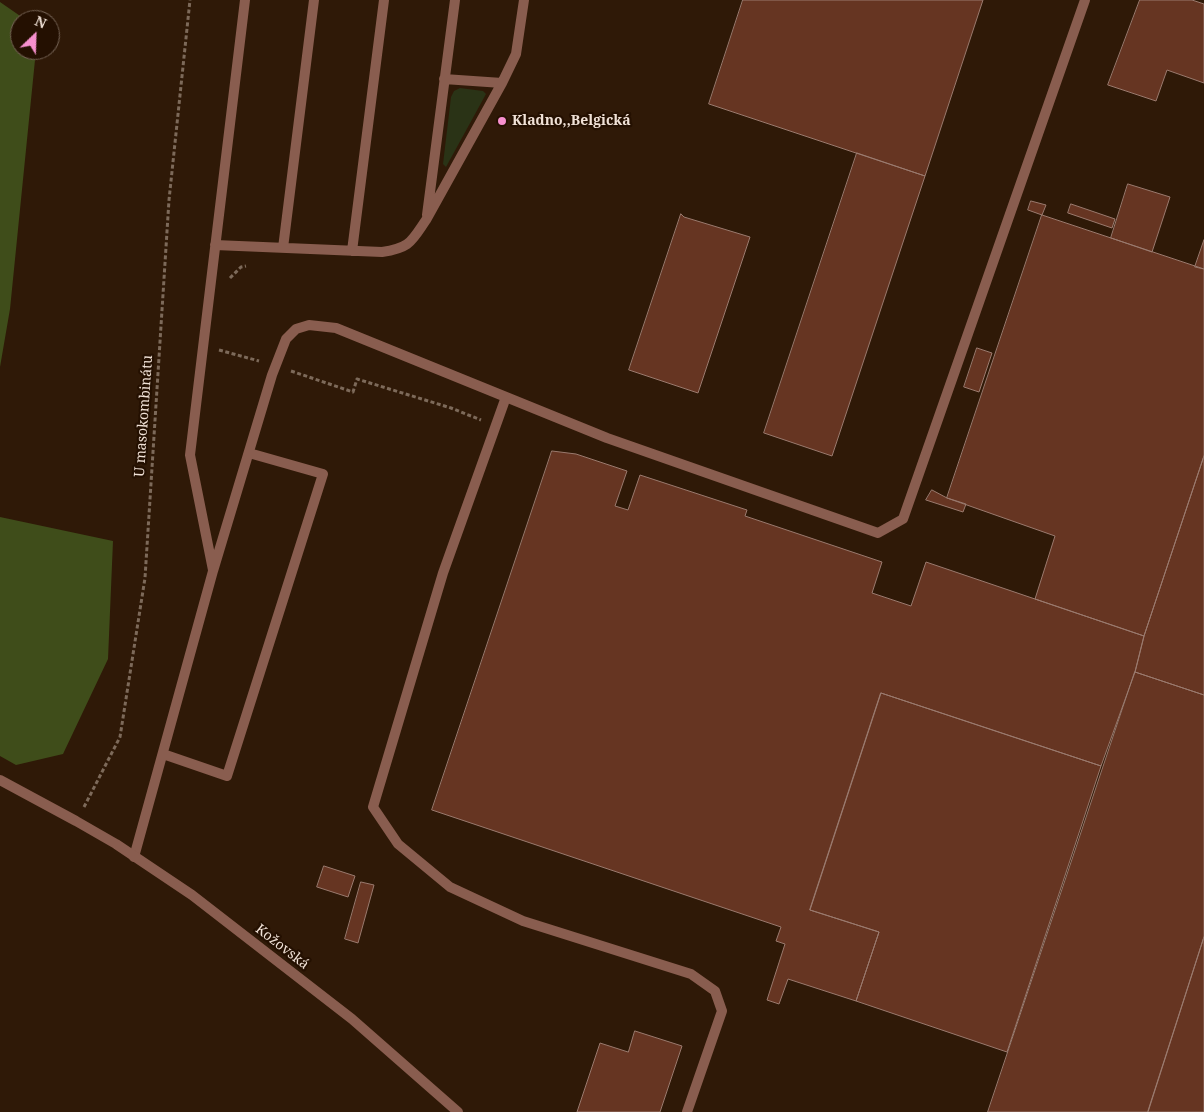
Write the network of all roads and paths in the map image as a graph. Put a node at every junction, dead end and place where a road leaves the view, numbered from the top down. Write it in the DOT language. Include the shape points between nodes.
graph roads {
  1 [pos="190,0"];
  2 [pos="245,0"];
  3 [pos="314,0"];
  4 [pos="384,0"];
  5 [pos="455,0"];
  6 [pos="524,0"];
  7 [pos="1085,0"];
  8 [pos="444,78"];
  9 [pos="502,84"];
  10 [pos="426,220"];
  11 [pos="215,245"];
  12 [pos="284,248"];
  13 [pos="352,251"];
  14 [pos="506,397"];
  15 [pos="249,453"];
  16 [pos="213,571"];
  17 [pos="163,754"];
  18 [pos="0,780"];
  19 [pos="76,821"];
  20 [pos="134,857"];
  21 [pos="458,1112"];
  22 [pos="687,1112"];
  1 -- 19 [label="path, U masokombinátu" via="169,200 145,578 120,737"];
  2 -- 11 [label="street"];
  3 -- 12 [label="street"];
  4 -- 13 [label="street"];
  5 -- 8 [label="street"];
  6 -- 9 [label="street" via="516,54"];
  7 -- 14 [label="street" via="903,519 878,533 607,438"];
  8 -- 9 [label="street"];
  8 -- 10 [label="street"];
  9 -- 10 [label="street"];
  10 -- 13 [label="street" via="412,241 400,250"];
  11 -- 12 [label="street"];
  11 -- 16 [label="street" via="190,455"];
  12 -- 13 [label="street"];
  14 -- 15 [label="street" via="336,328 309,325 296,329 286,339"];
  14 -- 22 [label="street" via="442,574 373,808 398,844 450,887 523,921 692,974 715,991 722,1011"];
  15 -- 16 [label="street"];
  15 -- 17 [label="street" via="323,474 227,776"];
  16 -- 17 [label="street"];
  17 -- 20 [label="street"];
  18 -- 19 [label="street, Kožovská"];
  19 -- 20 [label="street, Kožovská"];
  20 -- 21 [label="street, Kožovská" via="192,895 271,955 352,1019"];
}
